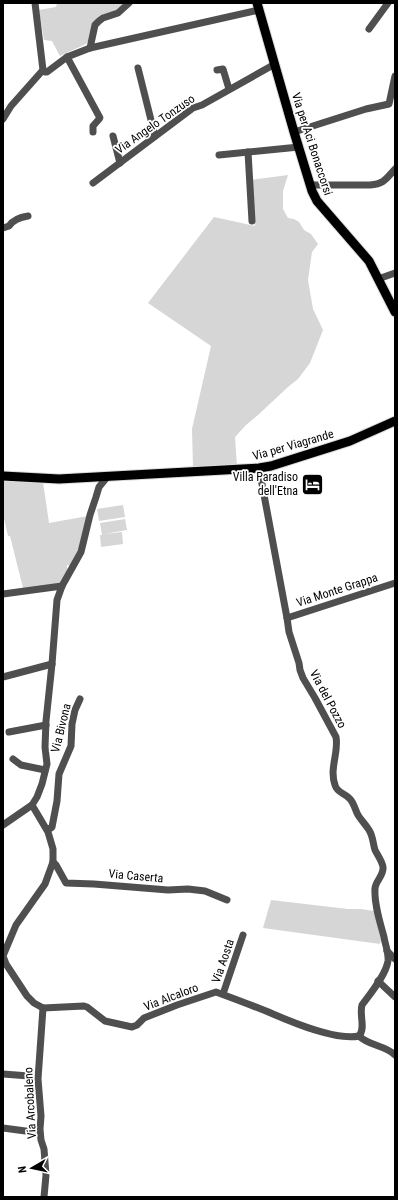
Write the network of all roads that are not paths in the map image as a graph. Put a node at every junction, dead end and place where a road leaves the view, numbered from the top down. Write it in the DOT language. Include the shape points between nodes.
graph roads {
  1 [pos="35,3"];
  2 [pos="129,3"];
  3 [pos="388,3"];
  4 [pos="258,6"];
  5 [pos="369,28"];
  6 [pos="90,48"];
  7 [pos="67,57"];
  8 [pos="275,64"];
  9 [pos="138,68"];
  10 [pos="43,70"];
  11 [pos="217,70"];
  12 [pos="394,76"];
  13 [pos="229,89"];
  14 [pos="392,98"];
  15 [pos="3,119"];
  16 [pos="93,132"];
  17 [pos="294,132"];
  18 [pos="114,136"];
  19 [pos="155,136"];
  20 [pos="299,147"];
  21 [pos="248,152"];
  22 [pos="220,155"];
  23 [pos="120,163"];
  24 [pos="395,169"];
  25 [pos="93,183"];
  26 [pos="310,184"];
  27 [pos="28,216"];
  28 [pos="252,221"];
  29 [pos="3,228"];
  30 [pos="395,273"];
  31 [pos="378,279"];
  32 [pos="395,312"];
  33 [pos="395,421"];
  34 [pos="259,468"];
  35 [pos="3,476"];
  36 [pos="108,476"];
  37 [pos="395,583"];
  38 [pos="62,586"];
  39 [pos="3,594"];
  40 [pos="287,618"];
  41 [pos="52,664"];
  42 [pos="3,677"];
  43 [pos="80,699"];
  44 [pos="46,725"];
  45 [pos="9,732"];
  46 [pos="13,759"];
  47 [pos="45,770"];
  48 [pos="32,805"];
  49 [pos="3,825"];
  50 [pos="46,829"];
  51 [pos="53,862"];
  52 [pos="227,900"];
  53 [pos="243,935"];
  54 [pos="388,951"];
  55 [pos="395,959"];
  56 [pos="378,981"];
  57 [pos="223,994"];
  58 [pos="395,997"];
  59 [pos="43,1008"];
  60 [pos="359,1036"];
  61 [pos="395,1055"];
  62 [pos="3,1074"];
  63 [pos="29,1076"];
  64 [pos="3,1128"];
  65 [pos="33,1132"];
  66 [pos="44,1197"];
  1 -- 10 [label="street"];
  2 -- 6 [label="street" via="118,13 99,21 95,26"];
  3 -- 5 [label="street"];
  4 -- 6 [label="street"];
  4 -- 8 [label="main road, Via per Aci Bonaccorsi"];
  6 -- 7 [label="street"];
  7 -- 10 [label="street" via="47,72"];
  7 -- 16 [label="street" via="100,118 93,126"];
  8 -- 13 [label="street, Via Angelo Tonzuso"];
  8 -- 17 [label="main road, Via per Aci Bonaccorsi"];
  9 -- 19 [label="street"];
  10 -- 15 [label="street" via="8,109"];
  11 -- 13 [label="street" via="223,69"];
  12 -- 14 [label="street"];
  13 -- 19 [label="street, Via Angelo Tonzuso" via="193,108"];
  14 -- 17 [label="street" via="389,104"];
  17 -- 20 [label="main road, Via per Aci Bonaccorsi"];
  18 -- 23 [label="street"];
  19 -- 23 [label="street, Via Angelo Tonzuso"];
  20 -- 21 [label="street"];
  20 -- 26 [label="main road, Via per Aci Bonaccorsi"];
  21 -- 22 [label="street"];
  21 -- 28 [label="street"];
  23 -- 25 [label="street, Via Angelo Tonzuso"];
  24 -- 26 [label="street" via="385,181 377,185"];
  26 -- 31 [label="main road, Via per Aci Bonaccorsi" via="317,200 364,254"];
  27 -- 29 [label="street"];
  30 -- 31 [label="street"];
  31 -- 32 [label="main road, Via per Aci Bonaccorsi"];
  33 -- 34 [label="main road, Via per Viagrande" via="350,441"];
  34 -- 36 [label="main road, Via per Viagrande"];
  34 -- 40 [label="street, Via del Pozzo"];
  35 -- 36 [label="main road, Via per Viagrande" via="59,479"];
  36 -- 38 [label="street" via="96,497 81,552"];
  37 -- 40 [label="street, Via Monte Grappa"];
  38 -- 39 [label="street"];
  38 -- 41 [label="street" via="57,600"];
  40 -- 54 [label="street, Via del Pozzo" via="301,674 336,737 334,784 337,790 350,798 372,836 382,864 383,873 375,887 376,902"];
  41 -- 42 [label="street"];
  41 -- 44 [label="street"];
  43 -- 50 [label="street, Via Bivona" via="74,710 71,746 59,774 52,827"];
  44 -- 45 [label="street"];
  44 -- 47 [label="street"];
  46 -- 47 [label="street" via="21,765"];
  47 -- 48 [label="street" via="42,784"];
  48 -- 49 [label="street"];
  48 -- 50 [label="street"];
  50 -- 51 [label="street" via="52,842"];
  51 -- 52 [label="street, Via Caserta" via="66,882 168,890 188,889 205,891"];
  51 -- 59 [label="street" via="45,884 16,925 3,956 27,996"];
  53 -- 57 [label="street, Via Aosta"];
  54 -- 55 [label="street"];
  54 -- 56 [label="street, Via del Pozzo" via="387,965"];
  56 -- 58 [label="street"];
  56 -- 60 [label="street, Via del Pozzo" via="362,1005 362,1031"];
  57 -- 59 [label="street, Via Alcaloro" via="216,992 177,1005 144,1018 132,1027 105,1021 84,1006"];
  57 -- 60 [label="street, Via Alcaloro" via="297,1025 338,1036"];
  59 -- 66 [label="street, Via Arcobaleno" via="38,1079 40,1129 46,1175"];
  60 -- 61 [label="street" via="388,1049"];
  62 -- 63 [label="street"];
  64 -- 65 [label="street"];
}
